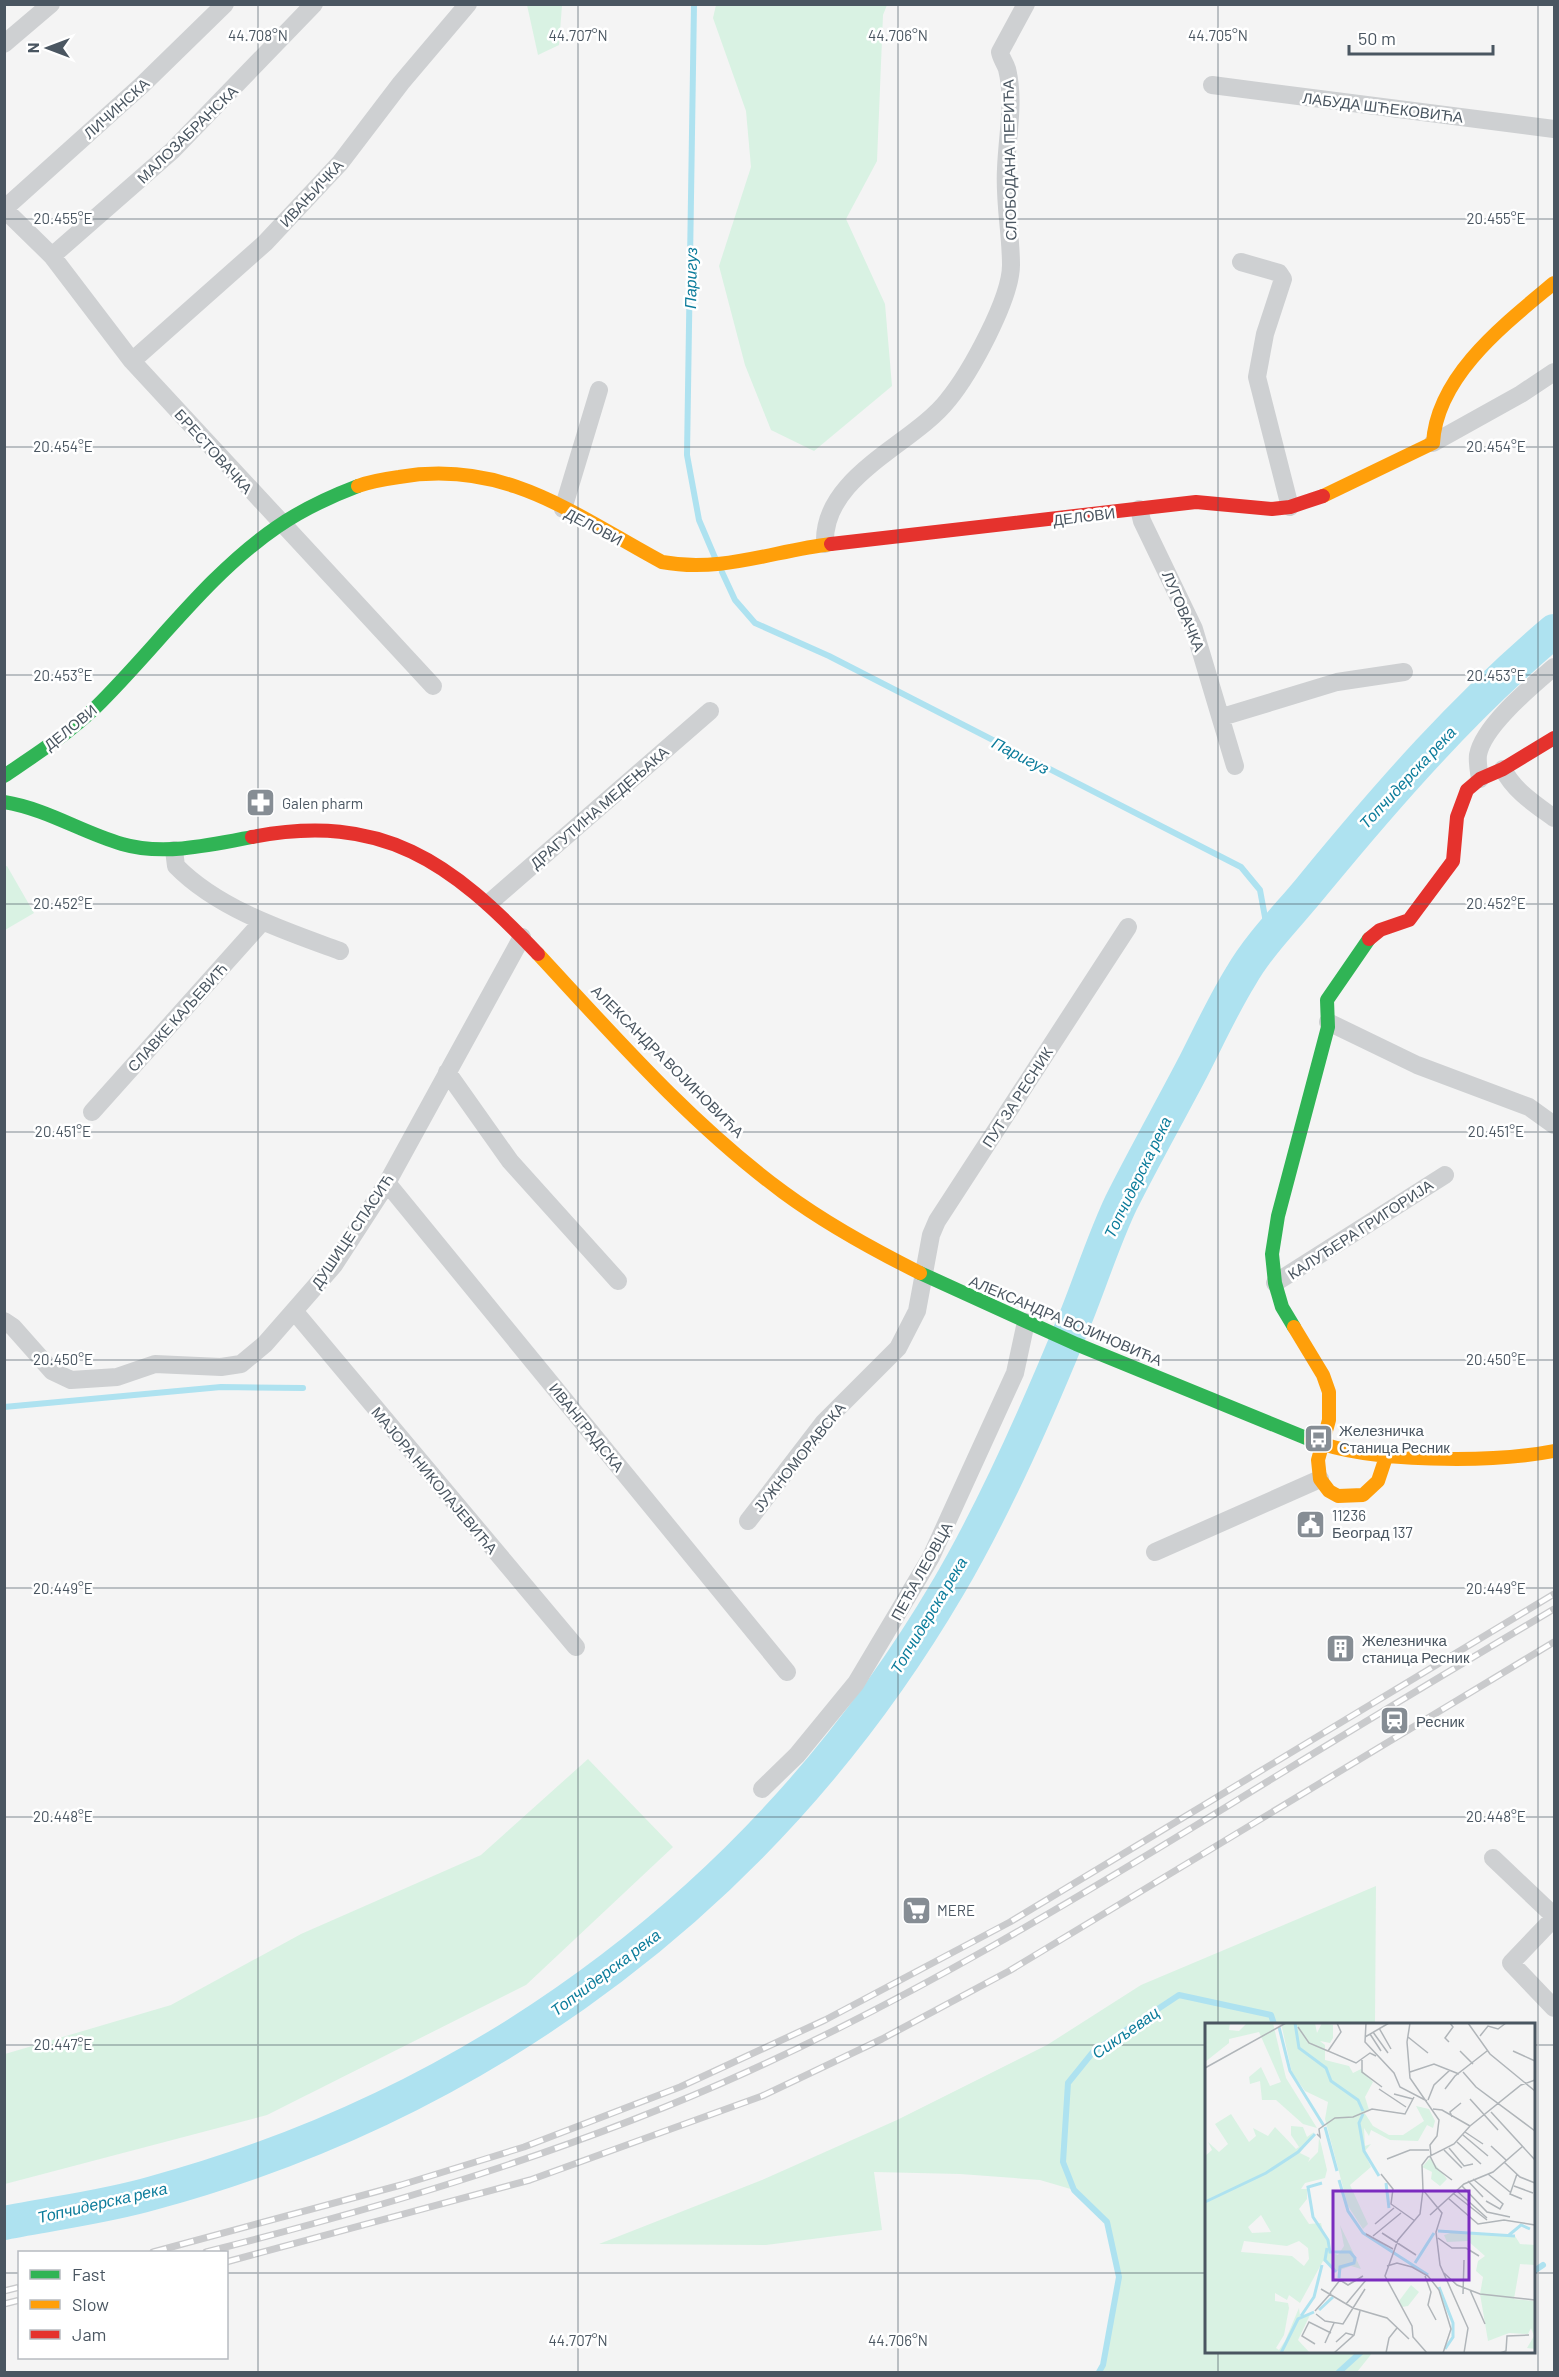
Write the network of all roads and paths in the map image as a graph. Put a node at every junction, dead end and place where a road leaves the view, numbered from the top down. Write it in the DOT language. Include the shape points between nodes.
graph roads {
  1 [pos="51,4"];
  2 [pos="225,4"];
  3 [pos="314,4"];
  4 [pos="468,4"];
  5 [pos="1026,4"];
  6 [pos="4,44"];
  7 [pos="1212,85"];
  8 [pos="1554,129"];
  9 [pos="4,209"];
  10 [pos="52,256"];
  11 [pos="1241,262"];
  12 [pos="1554,284"];
  13 [pos="132,361"];
  14 [pos="1554,372"];
  15 [pos="599,390"];
  16 [pos="1433,443"];
  17 [pos="1290,507"];
  18 [pos="563,509"];
  19 [pos="1139,509"];
  20 [pos="279,523"];
  21 [pos="825,544"];
  22 [pos="1554,667"];
  23 [pos="1404,672"];
  24 [pos="433,686"];
  25 [pos="710,711"];
  26 [pos="1222,717"];
  27 [pos="1554,738"];
  28 [pos="1235,766"];
  29 [pos="1503,769"];
  30 [pos="4,776"];
  31 [pos="1480,779"];
  32 [pos="4,802"];
  33 [pos="1554,818"];
  34 [pos="174,850"];
  35 [pos="489,903"];
  36 [pos="262,922"];
  37 [pos="1128,927"];
  38 [pos="522,937"];
  39 [pos="340,951"];
  40 [pos="1328,1022"];
  41 [pos="447,1072"];
  42 [pos="92,1112"];
  43 [pos="1554,1125"];
  44 [pos="1445,1175"];
  45 [pos="387,1183"];
  46 [pos="925,1275"];
  47 [pos="618,1281"];
  48 [pos="1275,1283"];
  49 [pos="295,1312"];
  50 [pos="4,1321"];
  51 [pos="1031,1324"];
  52 [pos="1322,1444"];
  53 [pos="1554,1451"];
  54 [pos="1386,1457"];
  55 [pos="1320,1479"];
  56 [pos="748,1521"];
  57 [pos="1155,1552"];
  58 [pos="576,1647"];
  59 [pos="787,1672"];
  60 [pos="762,1789"];
  61 [pos="1493,1858"];
  62 [pos="1554,1917"];
  63 [pos="1554,2008"];
  1 -- 6 [label="street"];
  2 -- 9 [label="street, ЛИЧИНСКА"];
  3 -- 10 [label="street, МАЛОЗАБРАНСКА" via="172,151"];
  4 -- 13 [label="street, ИВАЊИЧКА" via="340,163 273,235"];
  5 -- 21 [label="street, СЛОБОДАНА ПЕРИЋА" via="1000,52 1007,69 1010,107 1006,169 1011,265 1007,290 955,391 941,409 876,459 856,480 831,514"];
  7 -- 8 [label="street, ЛАБУДА ШЋЕКОВИЋА"];
  9 -- 10 [label="street, БРЕСТОВАЧКА"];
  10 -- 13 [label="street, БРЕСТОВАЧКА"];
  11 -- 17 [label="street" via="1279,273 1283,279 1264,333 1257,377"];
  12 -- 16 [label="street" via="1480,350 1440,412"];
  13 -- 20 [label="street, БРЕСТОВАЧКА"];
  14 -- 16 [label="street, ДЕЛОВИ"];
  15 -- 18 [label="street"];
  16 -- 17 [label="street, ДЕЛОВИ" via="1336,490"];
  17 -- 19 [label="street, ДЕЛОВИ" via="1196,502"];
  18 -- 20 [label="street, ДЕЛОВИ" via="498,480 437,473 379,479"];
  18 -- 21 [label="street, ДЕЛОВИ" via="662,562 678,566 714,568 745,564"];
  19 -- 21 [label="street, ДЕЛОВИ"];
  19 -- 26 [label="street, ЛУГОВАЧКА" via="1194,629"];
  20 -- 24 [label="street, БРЕСТОВАЧКА"];
  20 -- 30 [label="street, ДЕЛОВИ" via="205,590 94,709"];
  22 -- 31 [label="street" via="1497,722 1485,739 1478,756"];
  23 -- 26 [label="street" via="1338,682"];
  25 -- 35 [label="street, ДРАГУТИНА МЕДЕЊАКА"];
  26 -- 28 [label="street, ЛУГОВАЧКА"];
  27 -- 29 [label="street"];
  29 -- 31 [label="street"];
  29 -- 33 [label="street" via="1519,791"];
  31 -- 40 [label="street" via="1467,790 1459,809 1453,861 1409,920 1380,930 1364,943 1327,1000"];
  32 -- 34 [label="street, АЛЕКСАНДРА ВОЈИНОВИЋА" via="37,809 123,844"];
  34 -- 35 [label="street, АЛЕКСАНДРА ВОЈИНОВИЋА" via="212,847 302,829 354,832 412,849 466,882"];
  34 -- 36 [label="street" via="176,866 184,874"];
  35 -- 38 [label="street, АЛЕКСАНДРА ВОЈИНОВИЋА"];
  36 -- 39 [label="street"];
  36 -- 42 [label="street, СЛАВКЕ КАЉЕВИЋ"];
  37 -- 46 [label="street, ПУТ ЗА РЕСНИК" via="937,1221"];
  38 -- 41 [label="street, ДУШИЦЕ СПАСИЋ"];
  38 -- 46 [label="street, АЛЕКСАНДРА ВОЈИНОВИЋА" via="673,1094 740,1156 818,1216"];
  40 -- 43 [label="street" via="1417,1065 1529,1107"];
  40 -- 48 [label="street" via="1278,1216 1272,1254"];
  41 -- 45 [label="street, ДУШИЦЕ СПАСИЋ"];
  41 -- 47 [label="street" via="510,1161"];
  44 -- 48 [label="street, КАЛУЂЕРА ГРИГОРИЈА"];
  45 -- 49 [label="street, ДУШИЦЕ СПАСИЋ" via="333,1265"];
  45 -- 59 [label="street, ИВАНГРАДСКА"];
  46 -- 51 [label="street, АЛЕКСАНДРА ВОЈИНОВИЋА"];
  46 -- 56 [label="street, ЈУЖНОМОРАВСКА" via="917,1311 898,1348 824,1422"];
  48 -- 52 [label="street" via="1282,1307 1323,1374 1329,1392 1329,1420"];
  49 -- 50 [label="street, ДУШИЦЕ СПАСИЋ" via="241,1364 155,1364 117,1377 84,1381 52,1371"];
  49 -- 58 [label="street, МАЈОРА НИКОЛАЈЕВИЋА"];
  51 -- 52 [label="street, АЛЕКСАНДРА ВОЈИНОВИЋА"];
  51 -- 60 [label="street, ПЕЂА ЛЕОВЦА" via="1015,1373 931,1557 855,1683 797,1755"];
  52 -- 54 [label="street, АЛЕКСАНДРА ВОЈИНОВИЋА"];
  52 -- 55 [label="street"];
  53 -- 54 [label="street, АЛЕКСАНДРА ВОЈИНОВИЋА" via="1508,1456"];
  54 -- 55 [label="street" via="1378,1481 1363,1495 1338,1496"];
  55 -- 57 [label="street"];
  61 -- 62 [label="street"];
  62 -- 63 [label="street" via="1511,1963"];
}
